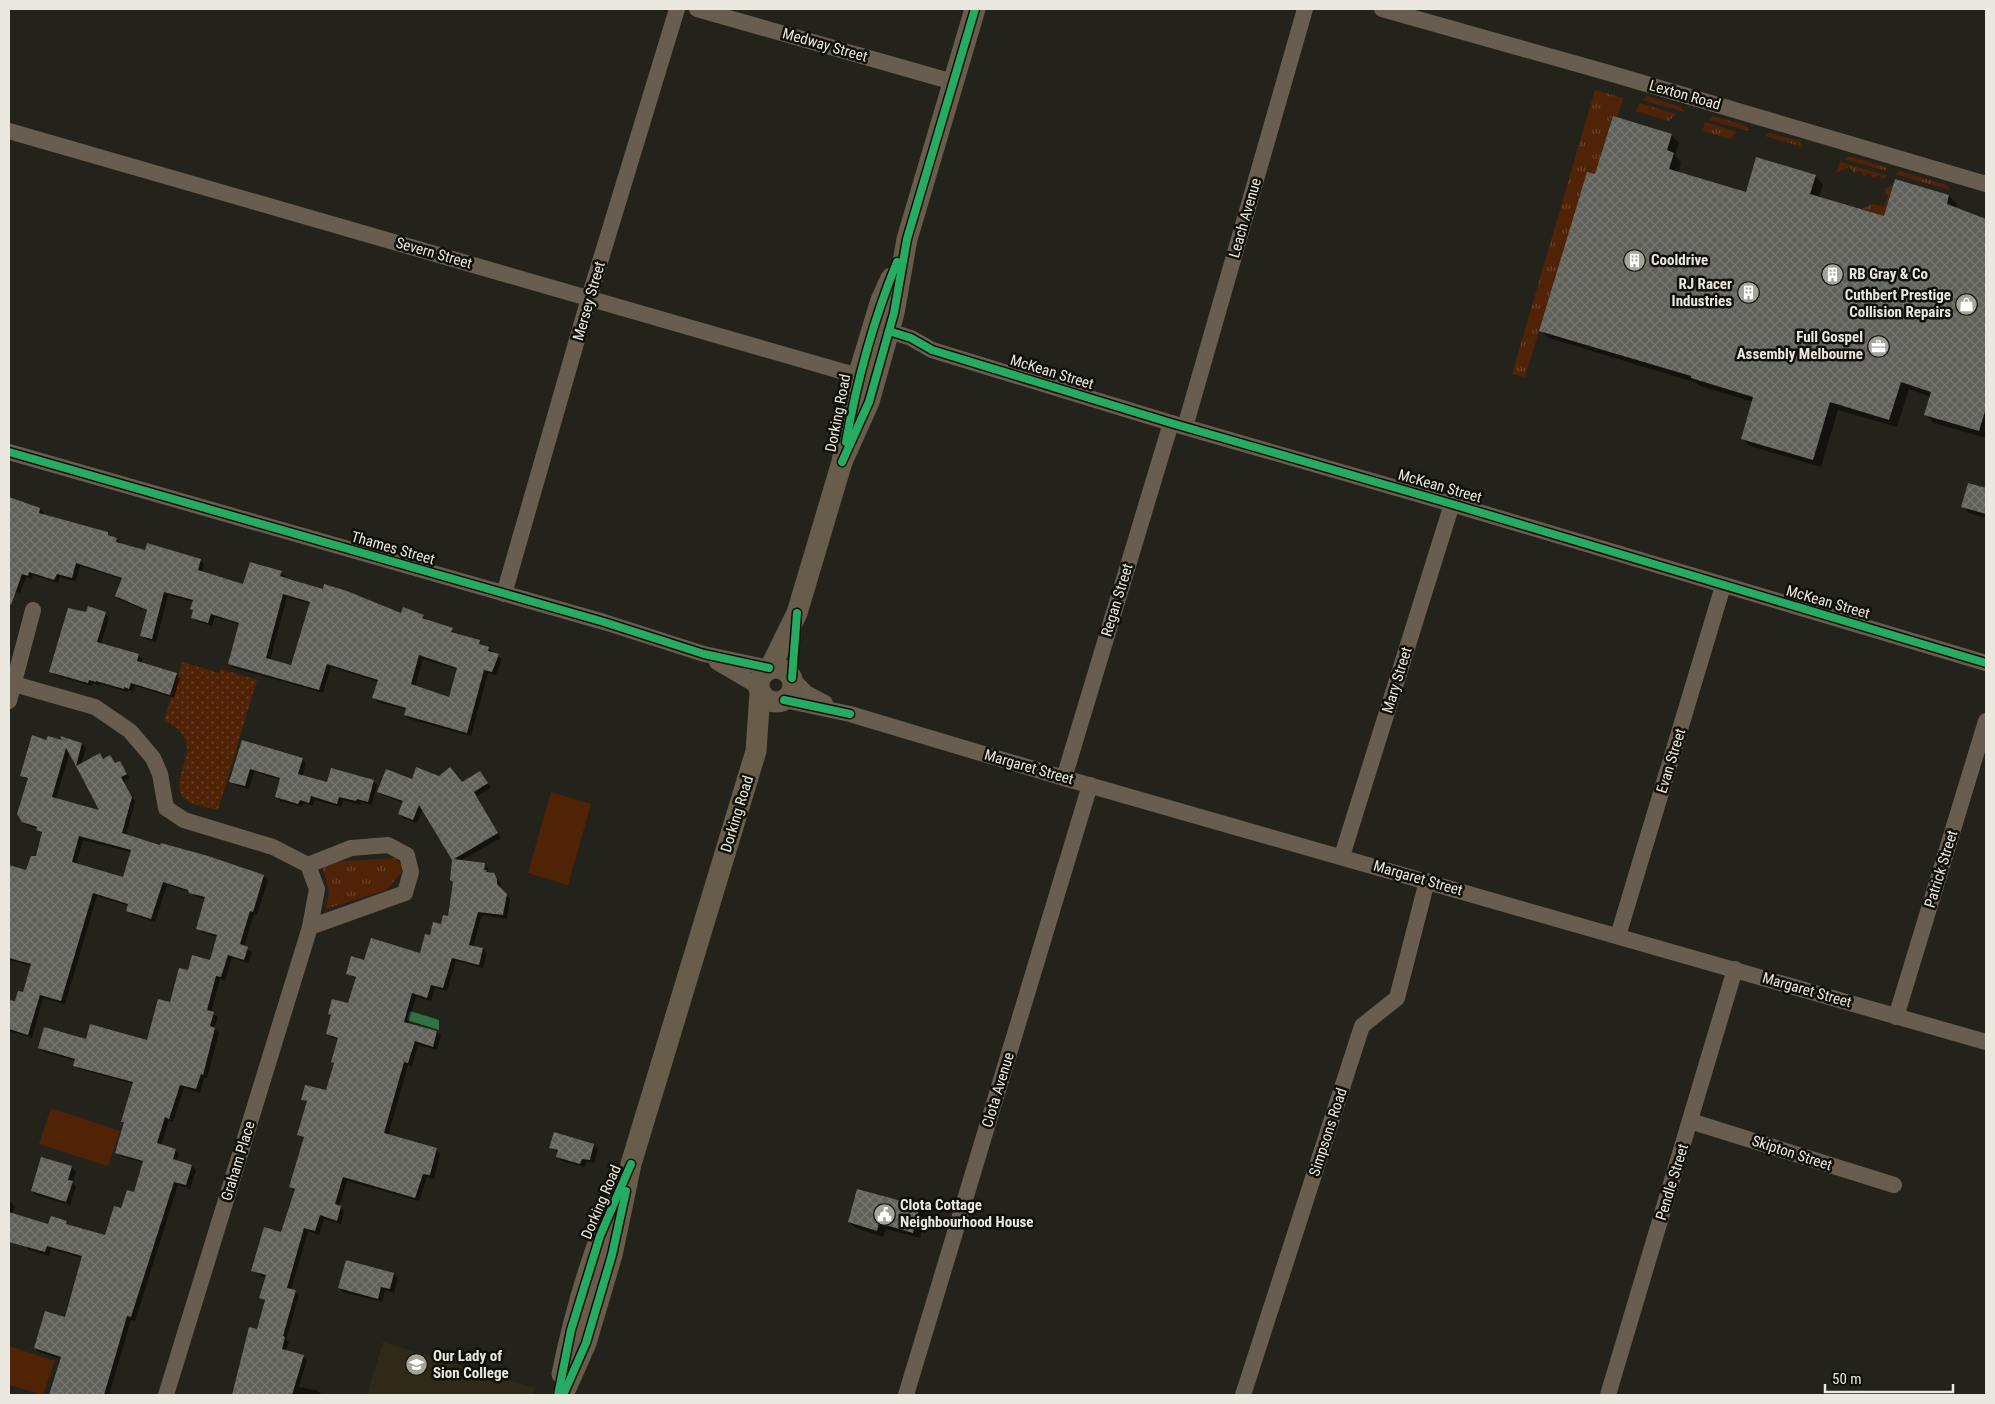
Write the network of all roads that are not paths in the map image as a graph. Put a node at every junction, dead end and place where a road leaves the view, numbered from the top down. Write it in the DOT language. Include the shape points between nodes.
graph roads {
  1 [pos="676,9"];
  2 [pos="697,9"];
  3 [pos="1305,9"];
  4 [pos="1382,9"];
  5 [pos="972,14"];
  6 [pos="953,82"];
  7 [pos="9,131"];
  8 [pos="1986,184"];
  9 [pos="907,239"];
  10 [pos="589,298"];
  11 [pos="887,337"];
  12 [pos="858,376"];
  13 [pos="1178,425"];
  14 [pos="9,452"];
  15 [pos="842,462"];
  16 [pos="1452,504"];
  17 [pos="1723,586"];
  18 [pos="504,594"];
  19 [pos="33,610"];
  20 [pos="797,614"];
  21 [pos="704,654"];
  22 [pos="1986,663"];
  23 [pos="770,668"];
  24 [pos="793,679"];
  25 [pos="14,684"];
  26 [pos="760,691"];
  27 [pos="784,700"];
  28 [pos="9,701"];
  29 [pos="850,714"];
  30 [pos="1986,721"];
  31 [pos="756,751"];
  32 [pos="1064,778"];
  33 [pos="1090,785"];
  34 [pos="1342,856"];
  35 [pos="308,865"];
  36 [pos="1427,881"];
  37 [pos="310,927"];
  38 [pos="1618,936"];
  39 [pos="1735,969"];
  40 [pos="1896,1017"];
  41 [pos="1986,1042"];
  42 [pos="1690,1120"];
  43 [pos="1894,1185"];
  44 [pos="596,1276"];
  45 [pos="166,1395"];
  46 [pos="558,1395"];
  47 [pos="563,1395"];
  48 [pos="906,1395"];
  49 [pos="1243,1395"];
  50 [pos="1608,1395"];
  1 -- 10 [label="street, Mersey Street"];
  2 -- 6 [label="street, Medway Street"];
  3 -- 13 [label="street, Leach Avenue"];
  4 -- 8 [label="street, Lexton Road" via="1609,72"];
  5 -- 6 [label="main road, Dorking Road"];
  6 -- 9 [label="main road, Dorking Road"];
  7 -- 10 [label="street, Severn Street"];
  9 -- 11 [label="main road, Dorking Road"];
  9 -- 12 [label="main road, Dorking Road" via="881,300"];
  10 -- 12 [label="street, Severn Street"];
  10 -- 18 [label="street, Mersey Street"];
  11 -- 13 [label="street, McKean Street" via="911,338 932,350"];
  11 -- 15 [label="main road, Dorking Road" via="869,402"];
  12 -- 15 [label="main road, Dorking Road"];
  13 -- 16 [label="street, McKean Street"];
  13 -- 32 [label="street, Regan Street"];
  14 -- 18 [label="street, Thames Street"];
  15 -- 20 [label="main road, Dorking Road"];
  16 -- 17 [label="street, McKean Street"];
  16 -- 34 [label="street, Mary Street"];
  17 -- 22 [label="street, McKean Street"];
  17 -- 38 [label="street, Evan Street"];
  18 -- 21 [label="street, Thames Street"];
  19 -- 25 [label="street"];
  20 -- 23 [label="main road, Dorking Road"];
  20 -- 24 [label="main road, Dorking Road"];
  21 -- 23 [label="street, Thames Street"];
  21 -- 26 [label="street, Thames Street" via="751,682"];
  23 -- 24 [label="main road" via="780,668"];
  23 -- 26 [label="main road" via="759,679"];
  24 -- 27 [label="main road" via="792,692"];
  24 -- 29 [label="street, Margaret Street" via="813,697"];
  25 -- 28 [label="street"];
  25 -- 35 [label="street" via="95,707 130,731 153,758 160,774 166,808 184,820 273,847"];
  26 -- 27 [label="main road" via="768,700"];
  26 -- 31 [label="main road, Dorking Road"];
  27 -- 29 [label="street, Margaret Street"];
  27 -- 31 [label="main road, Dorking Road"];
  29 -- 32 [label="street, Margaret Street"];
  30 -- 40 [label="street, Patrick Street"];
  31 -- 44 [label="main road, Dorking Road" via="631,1164 612,1255"];
  32 -- 33 [label="street, Margaret Street"];
  33 -- 34 [label="street, Margaret Street"];
  33 -- 48 [label="street, Clota Avenue"];
  34 -- 36 [label="street, Margaret Street"];
  35 -- 37 [label="street, Graham Place" via="317,889"];
  35 -- 37 [label="street" via="351,848 388,845 407,855 411,872 405,893"];
  36 -- 38 [label="street, Margaret Street"];
  36 -- 49 [label="street, Simpsons Road" via="1397,998 1362,1026"];
  37 -- 45 [label="street, Graham Place"];
  38 -- 39 [label="street, Margaret Street"];
  39 -- 40 [label="street, Margaret Street"];
  39 -- 42 [label="street, Pendle Street"];
  40 -- 41 [label="street, Margaret Street"];
  42 -- 43 [label="street, Skipton Street"];
  42 -- 50 [label="street, Pendle Street"];
  44 -- 46 [label="main road, Dorking Road" via="571,1330"];
  44 -- 47 [label="main road, Dorking Road" via="586,1343"];
}
